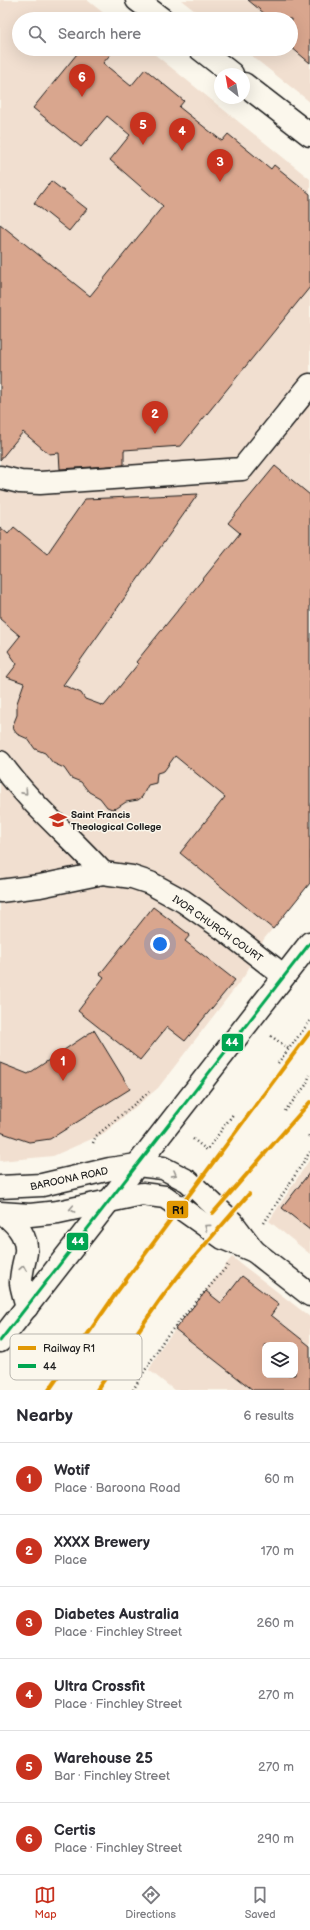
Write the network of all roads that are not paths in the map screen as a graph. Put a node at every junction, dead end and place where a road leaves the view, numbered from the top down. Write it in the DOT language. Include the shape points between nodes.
graph roads {
  1 [pos="137,0"];
  2 [pos="153,12"];
  3 [pos="209,56"];
  4 [pos="224,68"];
  5 [pos="250,89"];
  6 [pos="310,135"];
  7 [pos="310,385"];
  8 [pos="0,477"];
  9 [pos="0,762"];
  10 [pos="103,873"];
  11 [pos="0,891"];
  12 [pos="310,943"];
  13 [pos="284,976"];
  14 [pos="137,1165"];
  15 [pos="0,1187"];
  16 [pos="110,1200"];
  17 [pos="2,1213"];
  18 [pos="254,1251"];
  19 [pos="310,1295"];
  20 [pos="27,1307"];
  21 [pos="0,1342"];
  1 -- 2 [label="street"];
  3 -- 4 [label="street"];
  5 -- 6 [label="street"];
  7 -- 8 [label="street" via="242,469 40,483"];
  9 -- 10 [label="street, one-way" via="45,815"];
  10 -- 11 [label="street, IVOR CHURCH COURT"];
  10 -- 13 [label="street, IVOR CHURCH COURT" via="150,883 183,901"];
  12 -- 13 [label="street"];
  13 -- 14 [label="street"];
  14 -- 15 [label="street, BAROONA ROAD" via="42,1185"];
  14 -- 16 [label="street"];
  14 -- 18 [label="street, BAROONA ROAD, one-way" via="163,1168 188,1181 232,1222"];
  16 -- 17 [label="street, one-way" via="58,1212 30,1215"];
  18 -- 16 [label="street, one-way" via="222,1238 165,1198 142,1194"];
  16 -- 20 [label="street"];
  20 -- 17 [label="street, one-way" via="21,1283 26,1244 17,1224"];
  18 -- 19 [label="street"];
  20 -- 21 [label="street"];
}
